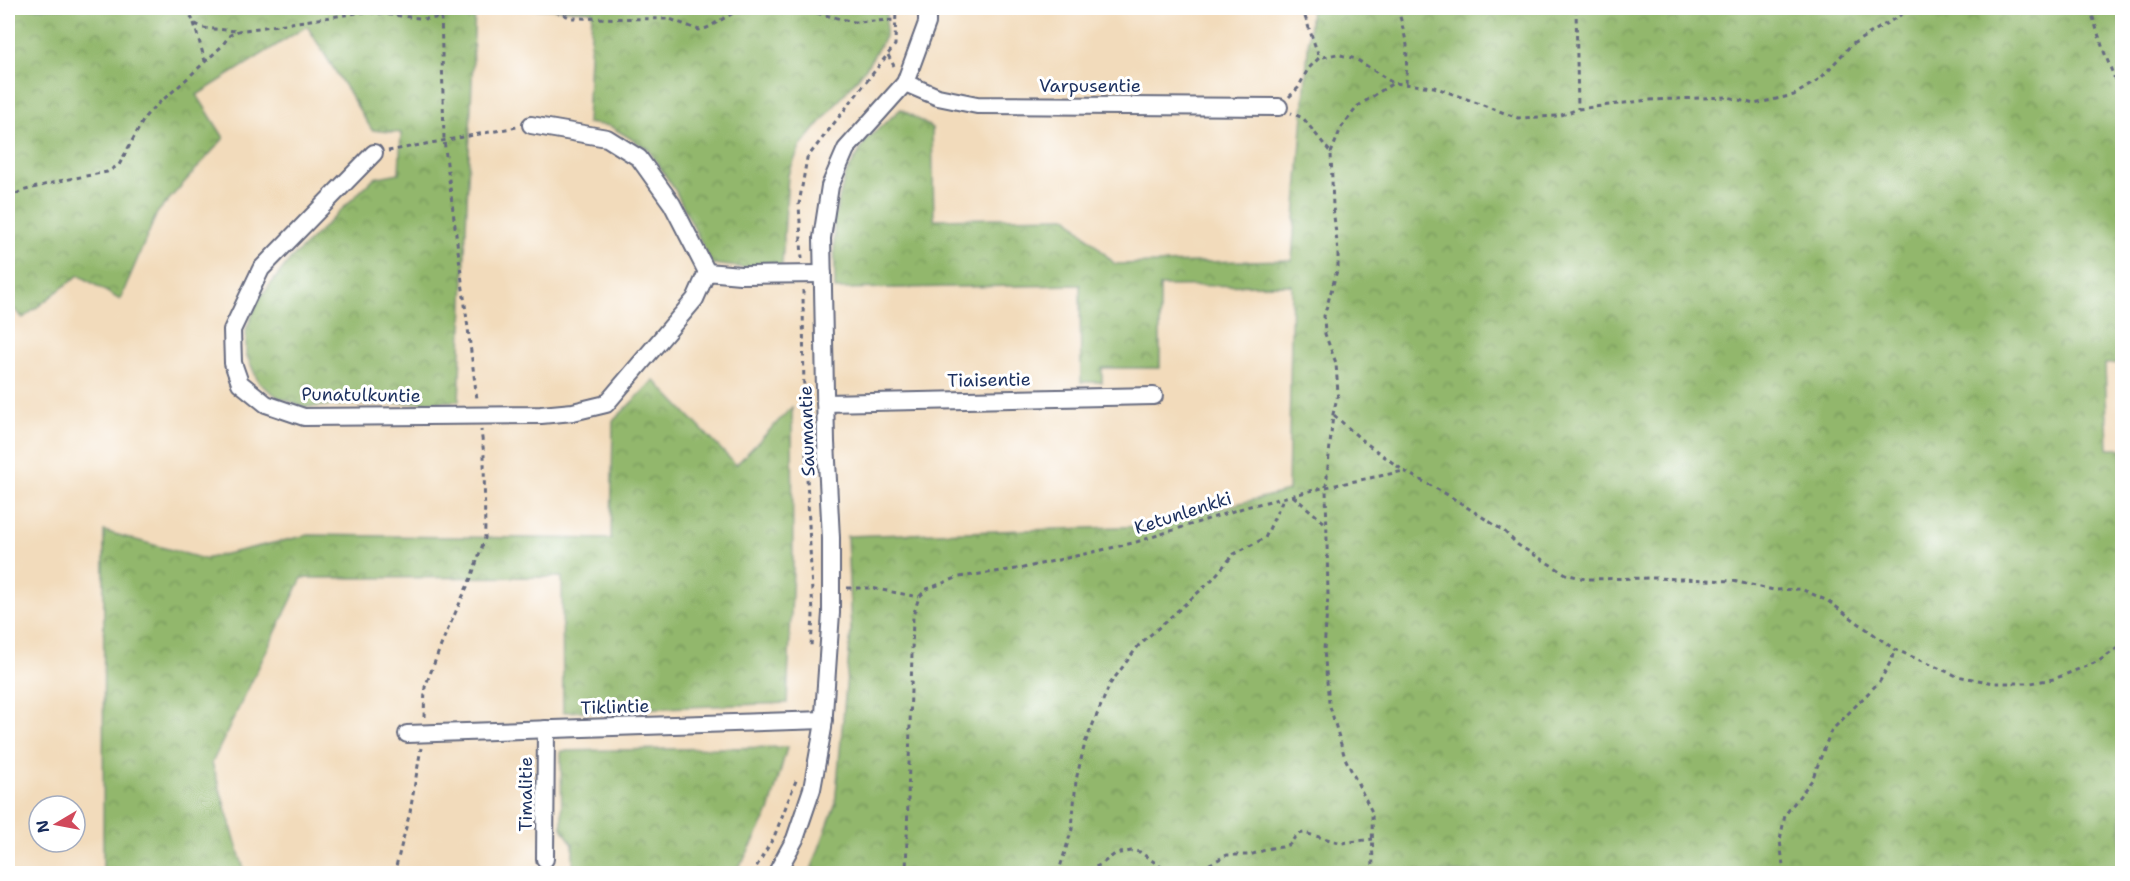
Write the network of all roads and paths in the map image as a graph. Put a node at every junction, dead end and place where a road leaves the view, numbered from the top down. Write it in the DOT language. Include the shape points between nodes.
graph roads {
  1 [pos="187,8"];
  2 [pos="398,8"];
  3 [pos="441,8"];
  4 [pos="547,8"];
  5 [pos="927,8"];
  6 [pos="1302,8"];
  7 [pos="1398,8"];
  8 [pos="1576,8"];
  9 [pos="1912,8"];
  10 [pos="2090,8"];
  11 [pos="396,16"];
  12 [pos="442,17"];
  13 [pos="896,20"];
  14 [pos="194,23"];
  15 [pos="238,31"];
  16 [pos="1319,58"];
  17 [pos="205,61"];
  18 [pos="905,82"];
  19 [pos="1393,83"];
  20 [pos="1406,86"];
  21 [pos="2122,97"];
  22 [pos="1279,107"];
  23 [pos="1578,109"];
  24 [pos="531,124"];
  25 [pos="444,140"];
  26 [pos="375,153"];
  27 [pos="1331,153"];
  28 [pos="8,198"];
  29 [pos="707,272"];
  30 [pos="823,274"];
  31 [pos="1154,396"];
  32 [pos="825,403"];
  33 [pos="804,408"];
  34 [pos="1333,414"];
  35 [pos="479,415"];
  36 [pos="1404,471"];
  37 [pos="1326,487"];
  38 [pos="1293,496"];
  39 [pos="1284,498"];
  40 [pos="1326,524"];
  41 [pos="831,588"];
  42 [pos="919,597"];
  43 [pos="2122,645"];
  44 [pos="1894,649"];
  45 [pos="811,651"];
  46 [pos="824,720"];
  47 [pos="546,729"];
  48 [pos="416,734"];
  49 [pos="798,775"];
  50 [pos="1373,839"];
  51 [pos="545,859"];
  52 [pos="394,873"];
  53 [pos="752,873"];
  54 [pos="776,873"];
  55 [pos="906,873"];
  56 [pos="1058,873"];
  57 [pos="1079,873"];
  58 [pos="1171,873"];
  59 [pos="1184,873"];
  60 [pos="1373,873"];
  61 [pos="1784,873"];
  1 -- 14 [label="path"];
  2 -- 11 [label="path"];
  3 -- 12 [label="path"];
  4 -- 12 [label="path" via="487,10"];
  4 -- 13 [label="path" via="572,18 670,19 699,30 733,13 784,8 854,22"];
  5 -- 18 [label="street, Saumantie" via="927,23"];
  6 -- 16 [label="path"];
  7 -- 20 [label="path" via="1407,45"];
  8 -- 23 [label="path"];
  9 -- 23 [label="path" via="1851,45 1821,78 1794,95 1754,104 1728,97 1707,97"];
  10 -- 21 [label="path"];
  11 -- 12 [label="path"];
  11 -- 15 [label="path" via="364,12"];
  12 -- 25 [label="path"];
  14 -- 15 [label="path" via="213,30"];
  14 -- 17 [label="path"];
  15 -- 17 [label="path"];
  16 -- 19 [label="path" via="1338,54 1356,59"];
  16 -- 22 [label="path"];
  17 -- 28 [label="path" via="145,117 119,165 107,172 59,181"];
  18 -- 22 [label="street, Varpusentie" via="938,97 977,105"];
  18 -- 30 [label="street, Saumantie" via="846,149 830,186 822,238"];
  19 -- 20 [label="path"];
  19 -- 27 [label="path" via="1358,106 1341,128"];
  20 -- 23 [label="path" via="1434,87 1518,118 1559,116"];
  22 -- 27 [label="path" via="1303,118"];
  24 -- 25 [label="path"];
  24 -- 29 [label="street" via="607,138 639,158 672,204"];
  25 -- 26 [label="path"];
  25 -- 35 [label="path"];
  26 -- 35 [label="street, Punatulkuntie" via="261,269 232,330 233,363 240,383 267,404 304,417"];
  27 -- 34 [label="path" via="1338,259 1324,316 1325,334 1336,363 1338,394"];
  29 -- 30 [label="street"];
  29 -- 35 [label="street, Punatulkuntie" via="695,299 606,404 562,413"];
  30 -- 32 [label="street, Saumantie"];
  31 -- 32 [label="street, Tiaisentie"];
  32 -- 41 [label="street, Saumantie"];
  33 -- 45 [label="path" via="813,616"];
  34 -- 36 [label="path"];
  34 -- 37 [label="path"];
  35 -- 48 [label="path" via="484,455 485,538 425,687"];
  36 -- 37 [label="path, Ketunlenkki"];
  36 -- 44 [label="path" via="1448,495 1566,574 1585,579 1733,581 1774,590 1801,590 1828,601"];
  37 -- 38 [label="path, Ketunlenkki"];
  37 -- 40 [label="path"];
  38 -- 39 [label="path, Ketunlenkki"];
  38 -- 40 [label="path"];
  39 -- 42 [label="path, Ketunlenkki" via="1133,543 1023,568 959,577 927,589"];
  39 -- 56 [label="path" via="1265,538 1234,554 1210,582 1139,645 1110,684 1085,743 1076,780 1072,829"];
  40 -- 50 [label="path" via="1328,596 1324,650 1329,703 1345,758 1372,812"];
  41 -- 42 [label="path" via="871,588"];
  41 -- 46 [label="street, Saumantie"];
  42 -- 55 [label="path" via="914,616"];
  43 -- 44 [label="path" via="2090,664 2054,679 2031,683 1994,683 1957,676"];
  44 -- 61 [label="path" via="1881,681 1831,731 1812,780 1785,815 1780,840"];
  46 -- 47 [label="street, Tiklintie"];
  46 -- 54 [label="street, Saumantie" via="813,789 795,839"];
  47 -- 48 [label="street, Tiklintie"];
  47 -- 51 [label="street, Timalitie"];
  48 -- 52 [label="path" via="410,812"];
  49 -- 53 [label="path" via="774,837"];
  50 -- 59 [label="path" via="1342,843 1297,834 1282,847 1250,855 1227,855"];
  50 -- 60 [label="path"];
  57 -- 58 [label="path" via="1115,854 1131,851 1140,852"];
}
